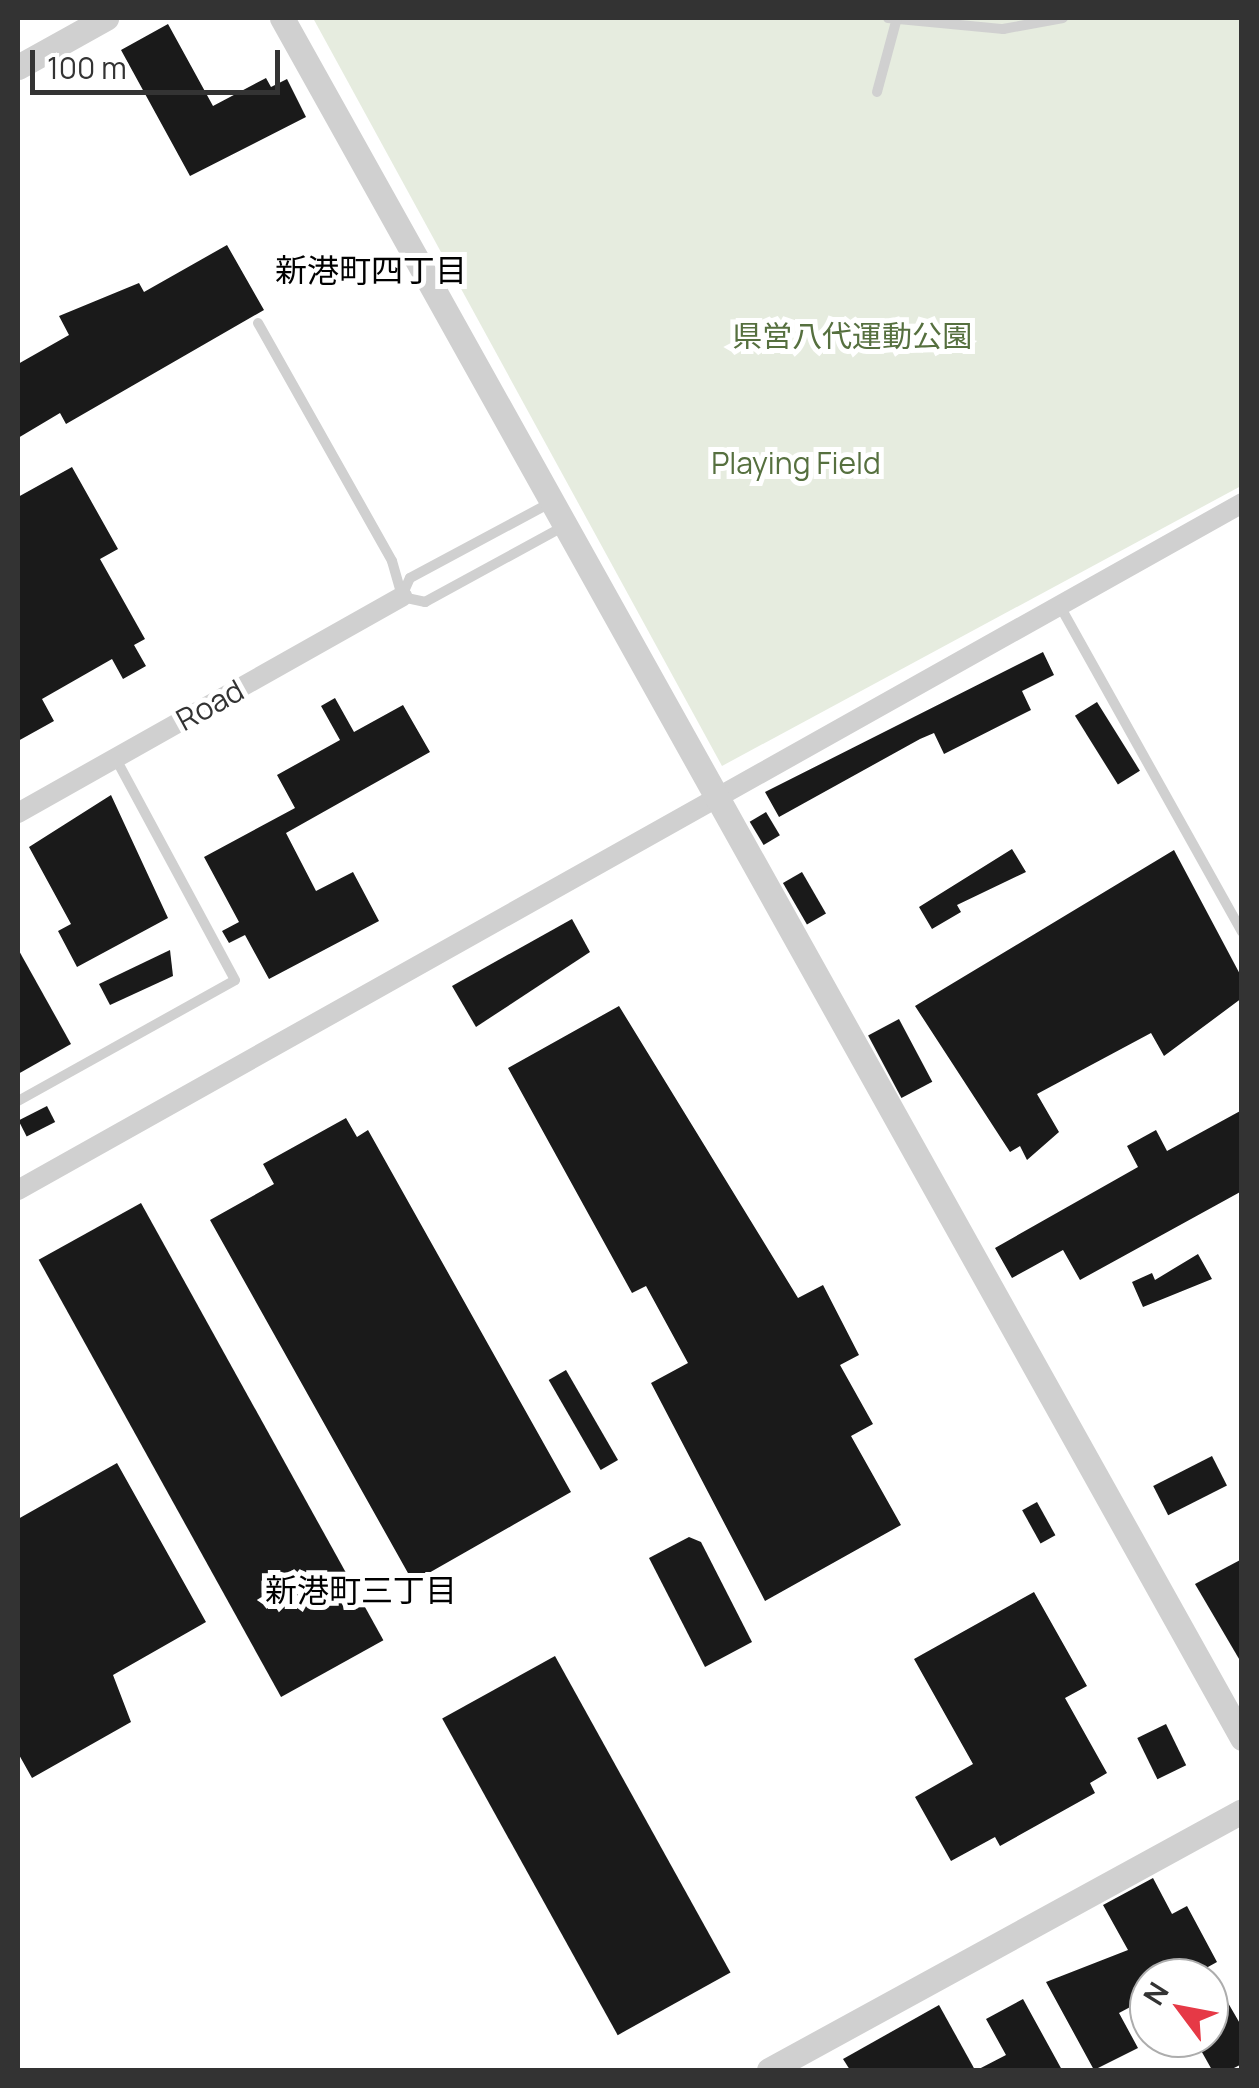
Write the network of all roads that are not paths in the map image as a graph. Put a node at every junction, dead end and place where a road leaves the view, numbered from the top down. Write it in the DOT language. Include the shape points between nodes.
graph roads {
  1 [pos="106,18"];
  2 [pos="282,18"];
  3 [pos="894,18"];
  4 [pos="1063,18"];
  5 [pos="18,67"];
  6 [pos="877,92"];
  7 [pos="258,322"];
  8 [pos="554,501"];
  9 [pos="1242,503"];
  10 [pos="567,524"];
  11 [pos="402,597"];
  12 [pos="1061,608"];
  13 [pos="117,761"];
  14 [pos="719,802"];
  15 [pos="18,814"];
  16 [pos="1242,932"];
  17 [pos="18,1101"];
  18 [pos="18,1190"];
  19 [pos="1242,1738"];
  20 [pos="1242,1812"];
  21 [pos="801,2063"];
  22 [pos="768,2070"];
  1 -- 5 [label="street"];
  2 -- 8 [label="street"];
  3 -- 4 [label="lane" via="1004,29"];
  3 -- 6 [label="lane"];
  7 -- 11 [label="lane" via="392,561"];
  8 -- 10 [label="street"];
  8 -- 11 [label="lane" via="410,578"];
  9 -- 12 [label="street"];
  10 -- 11 [label="lane" via="425,602"];
  10 -- 14 [label="street"];
  11 -- 13 [label="lane"];
  11 -- 15 [label="street, Road"];
  12 -- 14 [label="street"];
  12 -- 16 [label="lane"];
  13 -- 15 [label="lane"];
  13 -- 17 [label="lane" via="235,980"];
  14 -- 18 [label="street"];
  14 -- 19 [label="street"];
  20 -- 21 [label="street"];
  21 -- 22 [label="street"];
}
